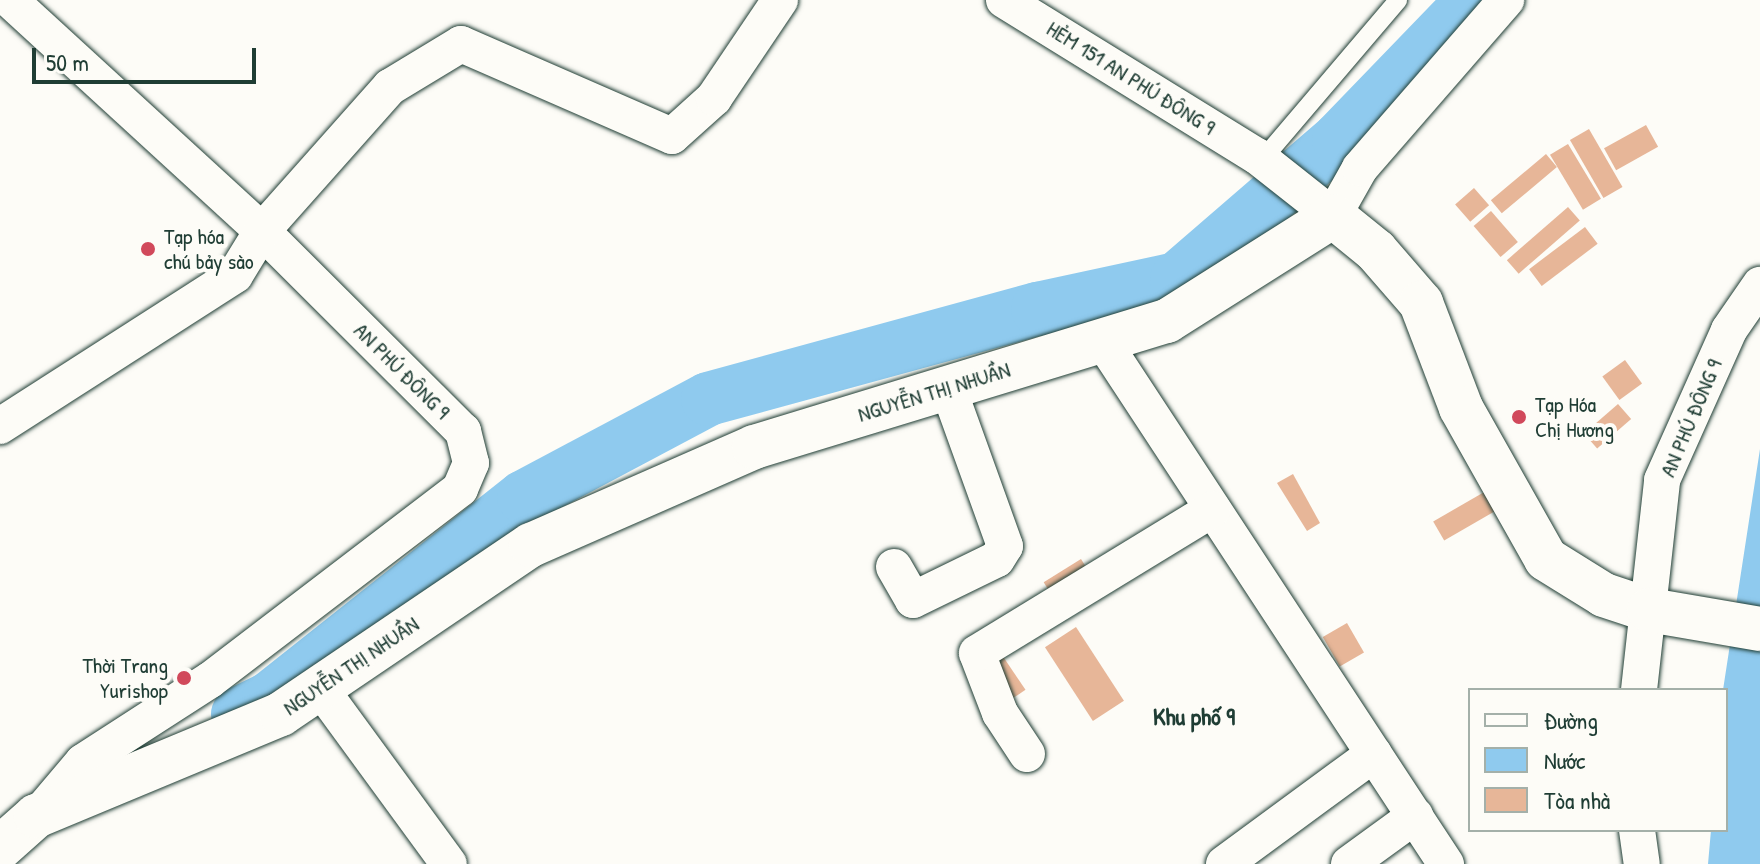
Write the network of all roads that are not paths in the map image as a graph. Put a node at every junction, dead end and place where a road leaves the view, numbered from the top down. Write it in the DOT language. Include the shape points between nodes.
graph roads {
  1 [pos="10,0"];
  2 [pos="780,0"];
  3 [pos="1004,0"];
  4 [pos="1398,0"];
  5 [pos="1506,0"];
  6 [pos="1260,158"];
  7 [pos="1316,204"];
  8 [pos="262,231"];
  9 [pos="1760,285"];
  10 [pos="1102,340"];
  11 [pos="948,388"];
  12 [pos="0,426"];
  13 [pos="1213,509"];
  14 [pos="894,567"];
  15 [pos="1649,610"];
  16 [pos="1744,627"];
  17 [pos="320,688"];
  18 [pos="1639,688"];
  19 [pos="1027,754"];
  20 [pos="1374,754"];
  21 [pos="36,816"];
  22 [pos="1415,816"];
  23 [pos="1637,832"];
  24 [pos="0,847"];
  25 [pos="449,864"];
  26 [pos="1224,864"];
  27 [pos="1349,864"];
  28 [pos="1446,864"];
  29 [pos="1642,864"];
  1 -- 8 [label="street, AN PHÚ ĐÔNG 9"];
  2 -- 8 [label="street" via="714,98 672,136 461,44 390,87"];
  3 -- 6 [label="street, HẺM 151 AN PHÚ ĐÔNG 9"];
  4 -- 6 [label="lane"];
  5 -- 7 [label="street" via="1360,168"];
  6 -- 7 [label="street, HẺM 151 AN PHÚ ĐÔNG 9"];
  7 -- 10 [label="street, NGUYỄN THỊ NHUẦN" via="1167,321"];
  7 -- 15 [label="street" via="1376,251 1421,303 1461,408 1546,559 1604,595"];
  8 -- 12 [label="street" via="235,275"];
  8 -- 21 [label="street, AN PHÚ ĐÔNG 9" via="463,431 471,463 460,489 210,680 83,762"];
  9 -- 15 [label="street, AN PHÚ ĐÔNG 9" via="1729,330 1662,480"];
  10 -- 11 [label="street, NGUYỄN THỊ NHUẦN"];
  10 -- 13 [label="street"];
  11 -- 14 [label="street" via="1005,546 997,559 913,600"];
  11 -- 17 [label="street, NGUYỄN THỊ NHUẦN" via="754,447 531,545"];
  13 -- 19 [label="street" via="977,653 1000,713"];
  13 -- 20 [label="street"];
  15 -- 16 [label="street"];
  15 -- 18 [label="street, AN PHÚ ĐÔNG 9"];
  17 -- 21 [label="street, NGUYỄN THỊ NHUẦN" via="281,714"];
  17 -- 25 [label="street"];
  20 -- 22 [label="street"];
  20 -- 26 [label="street"];
  21 -- 24 [label="street, NGUYỄN THỊ NHUẦN"];
  22 -- 27 [label="street"];
  22 -- 28 [label="street"];
  23 -- 29 [label="street"];
}
